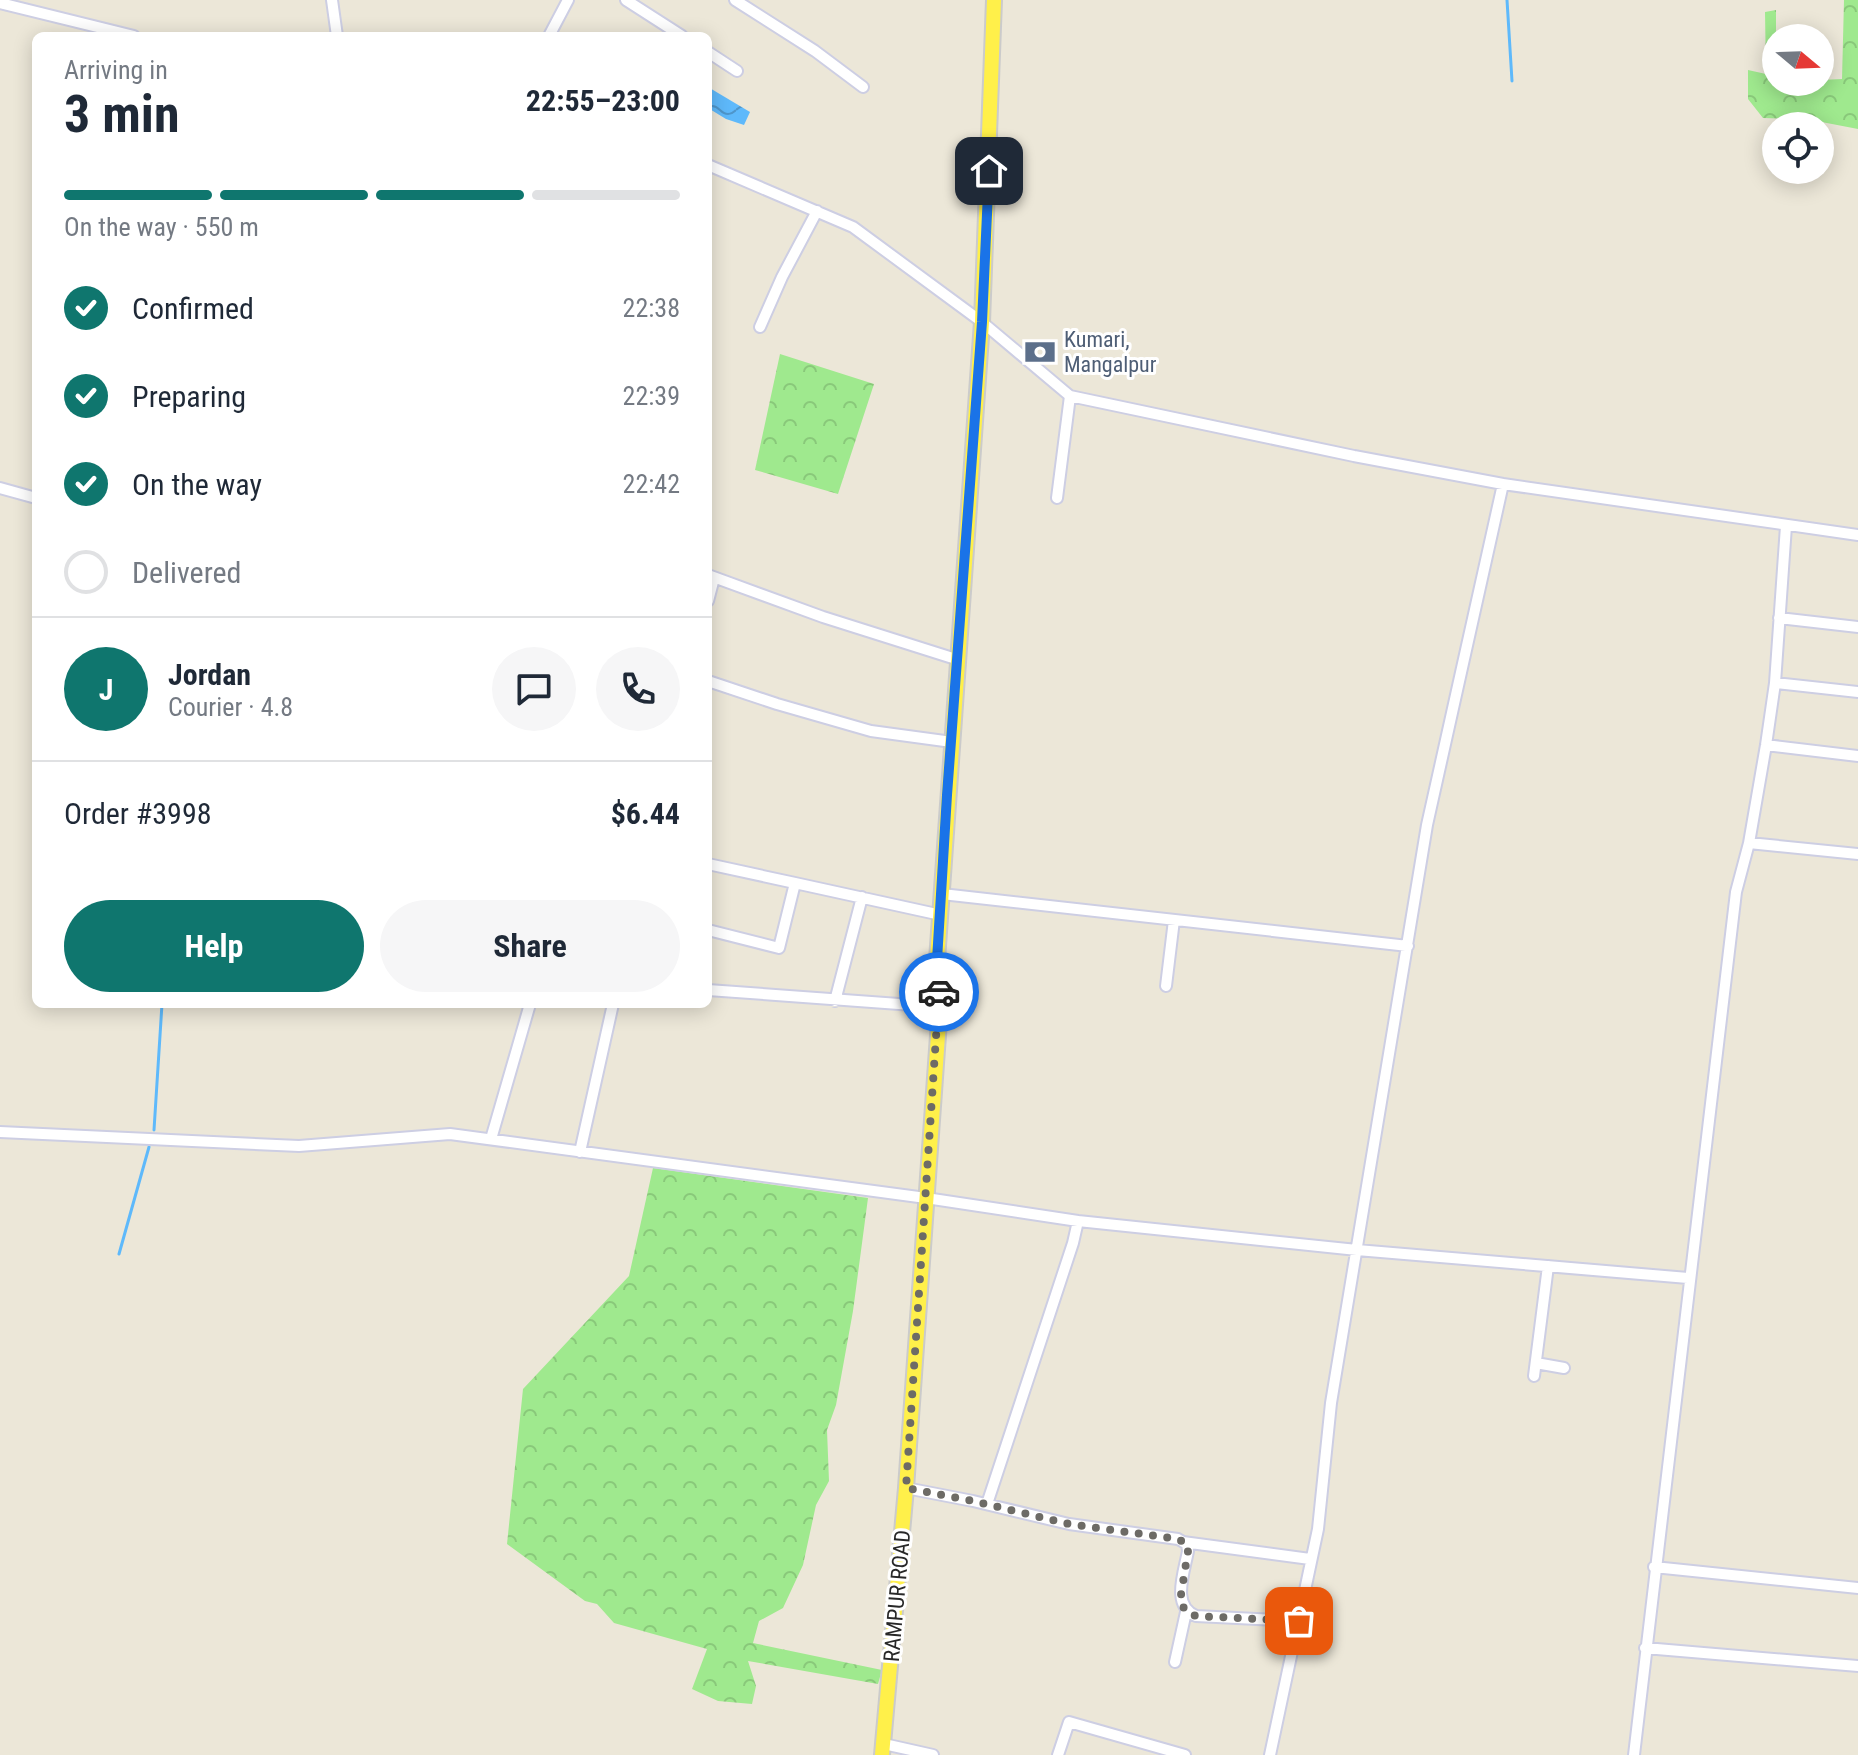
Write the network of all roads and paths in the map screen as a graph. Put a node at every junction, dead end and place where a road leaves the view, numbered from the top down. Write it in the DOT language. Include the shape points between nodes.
graph roads {
  1 [pos="332,0"];
  2 [pos="568,0"];
  3 [pos="626,0"];
  4 [pos="735,0"];
  5 [pos="994,0"];
  6 [pos="0,3"];
  7 [pos="115,32"];
  8 [pos="336,32"];
  9 [pos="551,32"];
  10 [pos="676,32"];
  11 [pos="712,55"];
  12 [pos="737,71"];
  13 [pos="863,87"];
  14 [pos="712,167"];
  15 [pos="817,211"];
  16 [pos="982,322"];
  17 [pos="760,327"];
  18 [pos="1070,396"];
  19 [pos="1503,484"];
  20 [pos="0,488"];
  21 [pos="32,497"];
  22 [pos="1057,498"];
  23 [pos="1786,526"];
  24 [pos="1858,535"];
  25 [pos="712,576"];
  26 [pos="1779,618"];
  27 [pos="1858,627"];
  28 [pos="959,660"];
  29 [pos="712,682"];
  30 [pos="1775,683"];
  31 [pos="1858,692"];
  32 [pos="952,742"];
  33 [pos="1766,745"];
  34 [pos="1858,756"];
  35 [pos="1749,843"];
  36 [pos="1858,854"];
  37 [pos="712,865"];
  38 [pos="795,883"];
  39 [pos="942,894"];
  40 [pos="862,897"];
  41 [pos="941,915"];
  42 [pos="1174,920"];
  43 [pos="712,931"];
  44 [pos="1408,946"];
  45 [pos="1166,986"];
  46 [pos="712,990"];
  47 [pos="835,1001"];
  48 [pos="940,1007"];
  49 [pos="529,1008"];
  50 [pos="612,1008"];
  51 [pos="0,1132"];
  52 [pos="491,1139"];
  53 [pos="580,1152"];
  54 [pos="926,1198"];
  55 [pos="1078,1221"];
  56 [pos="1357,1250"];
  57 [pos="1548,1266"];
  58 [pos="1688,1278"];
  59 [pos="1536,1363"];
  60 [pos="1564,1368"];
  61 [pos="1534,1376"];
  62 [pos="906,1488"];
  63 [pos="987,1504"];
  64 [pos="1183,1542"];
  65 [pos="1310,1559"];
  66 [pos="1654,1567"];
  67 [pos="1858,1588"];
  68 [pos="1186,1612"];
  69 [pos="1299,1621"];
  70 [pos="1645,1648"];
  71 [pos="1175,1662"];
  72 [pos="1858,1666"];
  73 [pos="883,1749"];
  74 [pos="933,1755"];
  75 [pos="1058,1755"];
  76 [pos="1185,1755"];
  77 [pos="1270,1755"];
  78 [pos="1634,1755"];
  1 -- 8 [label="street"];
  2 -- 9 [label="street"];
  3 -- 10 [label="street"];
  4 -- 13 [label="street"];
  5 -- 16 [label="main road, RAMPUR ROAD"];
  6 -- 7 [label="street"];
  11 -- 12 [label="street"];
  14 -- 15 [label="street"];
  15 -- 16 [label="street" via="853,227"];
  15 -- 17 [label="street"];
  16 -- 18 [label="street"];
  16 -- 28 [label="main road, RAMPUR ROAD"];
  18 -- 19 [label="street"];
  18 -- 22 [label="street"];
  19 -- 23 [label="street"];
  19 -- 44 [label="street" via="1433,797"];
  20 -- 21 [label="street"];
  23 -- 24 [label="street"];
  23 -- 26 [label="street"];
  25 -- 28 [label="street"];
  26 -- 27 [label="street"];
  26 -- 30 [label="street"];
  28 -- 32 [label="main road, RAMPUR ROAD"];
  29 -- 32 [label="street" via="871,731"];
  30 -- 31 [label="street"];
  30 -- 33 [label="street"];
  32 -- 39 [label="main road, RAMPUR ROAD"];
  33 -- 34 [label="street"];
  33 -- 35 [label="street"];
  35 -- 36 [label="street"];
  35 -- 58 [label="street" via="1736,892"];
  37 -- 38 [label="street"];
  38 -- 40 [label="street"];
  38 -- 43 [label="street" via="779,948"];
  39 -- 41 [label="main road, RAMPUR ROAD"];
  39 -- 42 [label="street"];
  40 -- 41 [label="street"];
  40 -- 47 [label="street"];
  41 -- 48 [label="main road, RAMPUR ROAD"];
  42 -- 44 [label="street"];
  42 -- 45 [label="street"];
  44 -- 56 [label="street"];
  46 -- 47 [label="street"];
  47 -- 48 [label="street"];
  48 -- 54 [label="main road, RAMPUR ROAD"];
  49 -- 52 [label="street"];
  50 -- 53 [label="street"];
  51 -- 52 [label="street" via="299,1146 450,1134"];
  52 -- 53 [label="street"];
  53 -- 54 [label="street"];
  54 -- 55 [label="street"];
  54 -- 62 [label="main road, RAMPUR ROAD"];
  55 -- 56 [label="street"];
  55 -- 63 [label="street"];
  56 -- 57 [label="street"];
  56 -- 65 [label="street"];
  57 -- 58 [label="street"];
  57 -- 59 [label="street"];
  58 -- 66 [label="street"];
  59 -- 60 [label="street"];
  59 -- 61 [label="street"];
  62 -- 63 [label="street"];
  62 -- 73 [label="main road, RAMPUR ROAD"];
  63 -- 64 [label="street" via="1069,1524"];
  64 -- 65 [label="street"];
  64 -- 68 [label="street" via="1188,1551 1180,1601"];
  65 -- 69 [label="street"];
  66 -- 67 [label="street"];
  66 -- 70 [label="street"];
  68 -- 69 [label="street"];
  68 -- 71 [label="street"];
  69 -- 77 [label="street"];
  70 -- 72 [label="street"];
  70 -- 78 [label="street"];
  73 -- 74 [label="street"];
  75 -- 76 [label="street" via="1069,1722"];
}
